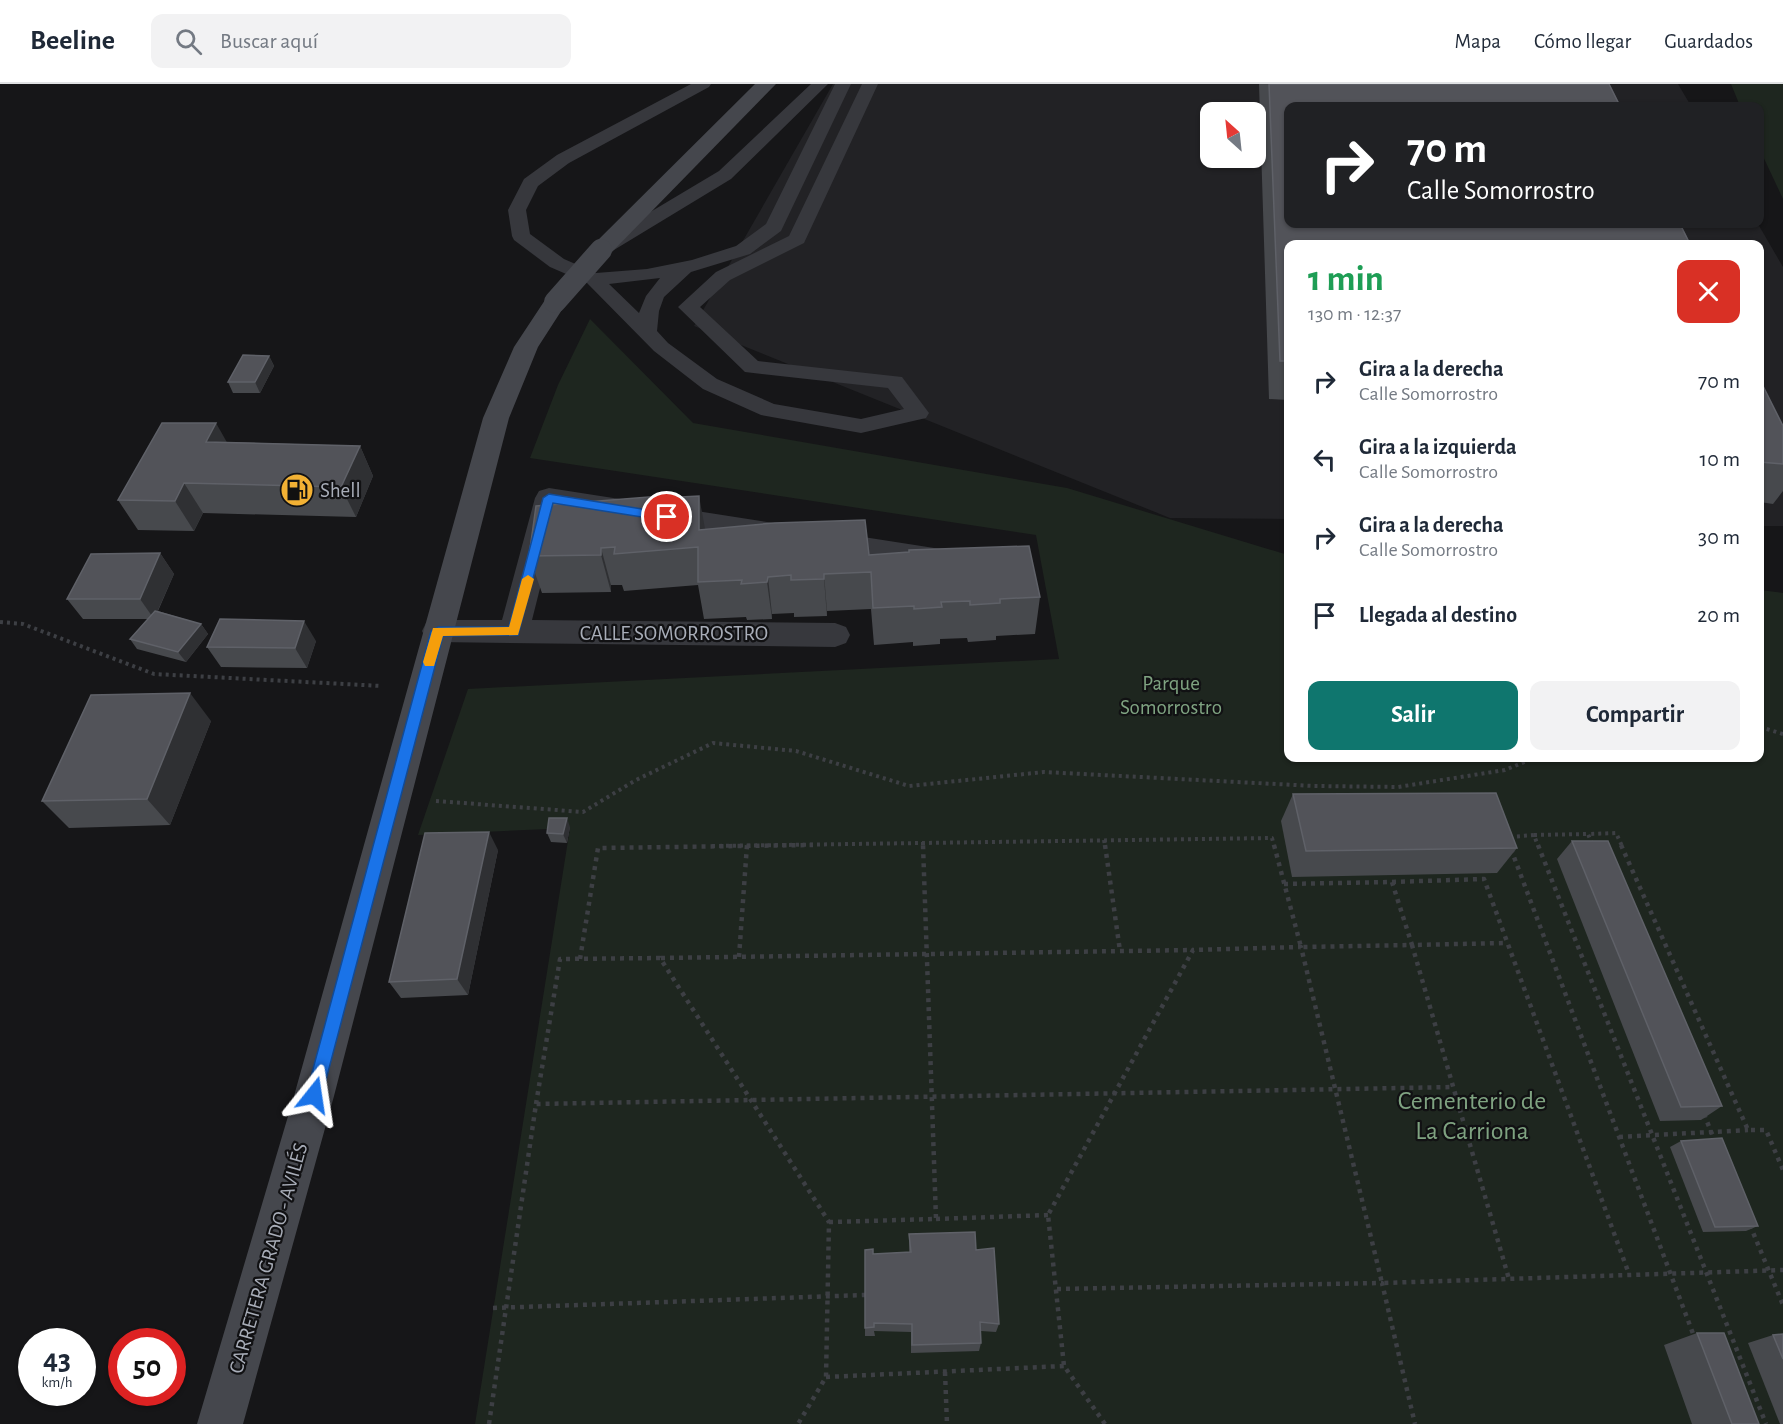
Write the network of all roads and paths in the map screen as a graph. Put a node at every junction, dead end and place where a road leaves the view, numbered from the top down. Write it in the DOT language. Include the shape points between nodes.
graph roads {
  1 [pos="703,84"];
  2 [pos="765,84"];
  3 [pos="820,84"];
  4 [pos="843,84"];
  5 [pos="870,84"];
  6 [pos="601,250"];
  7 [pos="686,267"];
  8 [pos="594,279"];
  9 [pos="647,333"];
  10 [pos="973,564"];
  11 [pos="0,622"];
  12 [pos="438,631"];
  13 [pos="514,632"];
  14 [pos="835,635"];
  15 [pos="423,688"];
  16 [pos="1764,728"];
  17 [pos="1783,734"];
  18 [pos="1524,762"];
  19 [pos="393,798"];
  20 [pos="1588,834"];
  21 [pos="1534,836"];
  22 [pos="1104,840"];
  23 [pos="923,842"];
  24 [pos="747,845"];
  25 [pos="1592,845"];
  26 [pos="1392,882"];
  27 [pos="1284,884"];
  28 [pos="1508,943"];
  29 [pos="1412,945"];
  30 [pos="1301,947"];
  31 [pos="1193,950"];
  32 [pos="1119,951"];
  33 [pos="927,954"];
  34 [pos="740,957"];
  35 [pos="660,958"];
  36 [pos="579,959"];
  37 [pos="1454,1087"];
  38 [pos="1336,1090"];
  39 [pos="1114,1094"];
  40 [pos="932,1097"];
  41 [pos="751,1100"];
  42 [pos="536,1104"];
  43 [pos="1702,1110"];
  44 [pos="1748,1130"];
  45 [pos="1712,1132"];
  46 [pos="1652,1136"];
  47 [pos="1619,1137"];
  48 [pos="1720,1154"];
  49 [pos="1783,1170"];
  50 [pos="1048,1215"];
  51 [pos="1747,1217"];
  52 [pos="936,1219"];
  53 [pos="829,1222"];
  54 [pos="1783,1269"];
  55 [pos="1768,1270"];
  56 [pos="1705,1272"];
  57 [pos="1629,1274"];
  58 [pos="1670,1274"];
  59 [pos="1509,1279"];
  60 [pos="1382,1283"];
  61 [pos="1058,1289"];
  62 [pos="865,1295"];
  63 [pos="827,1298"];
  64 [pos="1783,1305"];
  65 [pos="494,1308"];
  66 [pos="508,1308"];
  67 [pos="1698,1349"];
  68 [pos="1064,1366"];
  69 [pos="945,1372"];
  70 [pos="826,1377"];
  71 [pos="220,1424"];
  72 [pos="489,1424"];
  73 [pos="798,1424"];
  74 [pos="947,1424"];
  75 [pos="1105,1424"];
  76 [pos="1415,1424"];
  77 [pos="1766,1424"];
  1 -- 8 [label="lane" via="563,159 530,183 517,210 521,237 557,263"];
  2 -- 6 [label="main road"];
  3 -- 6 [label="lane" via="725,175"];
  4 -- 7 [label="lane" via="774,227 743,250"];
  5 -- 9 [label="lane" via="797,239 723,276 688,307 752,367 895,382 918,412 861,426 769,410 710,384"];
  6 -- 12 [label="main road, CARRETERA GRADO - AVILÉS, bridge" via="555,302 526,347 496,418"];
  7 -- 8 [label="lane"];
  7 -- 9 [label="lane" via="667,282 647,311"];
  8 -- 9 [label="lane"];
  10 -- 13 [label="street" via="549,498"];
  11 -- 15 [label="path" via="23,624 154,674"];
  12 -- 13 [label="street, CALLE SOMORROSTRO"];
  12 -- 15 [label="main road, CARRETERA GRADO - AVILÉS"];
  13 -- 14 [label="street, CALLE SOMORROSTRO"];
  15 -- 19 [label="main road, CARRETERA GRADO - AVILÉS"];
  16 -- 17 [label="path"];
  18 -- 19 [label="path" via="1505,770 1398,787 1044,772 909,786 796,751 713,744 636,780 583,812"];
  19 -- 71 [label="main road, CARRETERA GRADO - AVILÉS"];
  20 -- 21 [label="path"];
  20 -- 25 [label="path"];
  20 -- 44 [label="path" via="1616,833"];
  21 -- 46 [label="path"];
  21 -- 47 [label="path" via="1507,837"];
  22 -- 23 [label="path"];
  22 -- 27 [label="path" via="1272,838"];
  22 -- 32 [label="path"];
  23 -- 24 [label="path"];
  23 -- 33 [label="path"];
  24 -- 34 [label="path"];
  24 -- 36 [label="path" via="598,848"];
  26 -- 27 [label="path"];
  26 -- 28 [label="path" via="1484,879"];
  26 -- 29 [label="path"];
  27 -- 30 [label="path"];
  28 -- 29 [label="path"];
  28 -- 57 [label="path"];
  29 -- 30 [label="path"];
  29 -- 37 [label="path"];
  30 -- 31 [label="path"];
  30 -- 38 [label="path"];
  31 -- 32 [label="path"];
  31 -- 39 [label="path"];
  32 -- 33 [label="path"];
  33 -- 34 [label="path"];
  33 -- 40 [label="path"];
  34 -- 35 [label="path"];
  35 -- 36 [label="path"];
  35 -- 41 [label="path"];
  36 -- 42 [label="path" via="560,959"];
  37 -- 38 [label="path"];
  37 -- 59 [label="path"];
  38 -- 39 [label="path"];
  38 -- 60 [label="path"];
  39 -- 40 [label="path"];
  39 -- 50 [label="path"];
  40 -- 41 [label="path"];
  40 -- 52 [label="path"];
  41 -- 42 [label="path"];
  41 -- 53 [label="path"];
  42 -- 66 [label="path"];
  43 -- 45 [label="path"];
  44 -- 45 [label="path"];
  44 -- 49 [label="path" via="1766,1130"];
  45 -- 46 [label="path"];
  45 -- 48 [label="path"];
  46 -- 47 [label="path"];
  46 -- 56 [label="path"];
  47 -- 58 [label="path"];
  50 -- 52 [label="path"];
  50 -- 61 [label="path"];
  51 -- 55 [label="path"];
  52 -- 53 [label="path"];
  53 -- 63 [label="path"];
  54 -- 55 [label="path"];
  55 -- 56 [label="path"];
  55 -- 64 [label="path"];
  56 -- 58 [label="path"];
  56 -- 77 [label="path"];
  57 -- 58 [label="path"];
  57 -- 59 [label="path"];
  58 -- 67 [label="path"];
  59 -- 60 [label="path"];
  60 -- 61 [label="path"];
  60 -- 76 [label="path"];
  61 -- 68 [label="path"];
  62 -- 63 [label="path"];
  63 -- 66 [label="path"];
  63 -- 70 [label="path"];
  65 -- 66 [label="path"];
  66 -- 72 [label="path"];
  68 -- 69 [label="path"];
  68 -- 75 [label="path"];
  69 -- 70 [label="path"];
  69 -- 74 [label="path"];
  70 -- 73 [label="path"];
}
